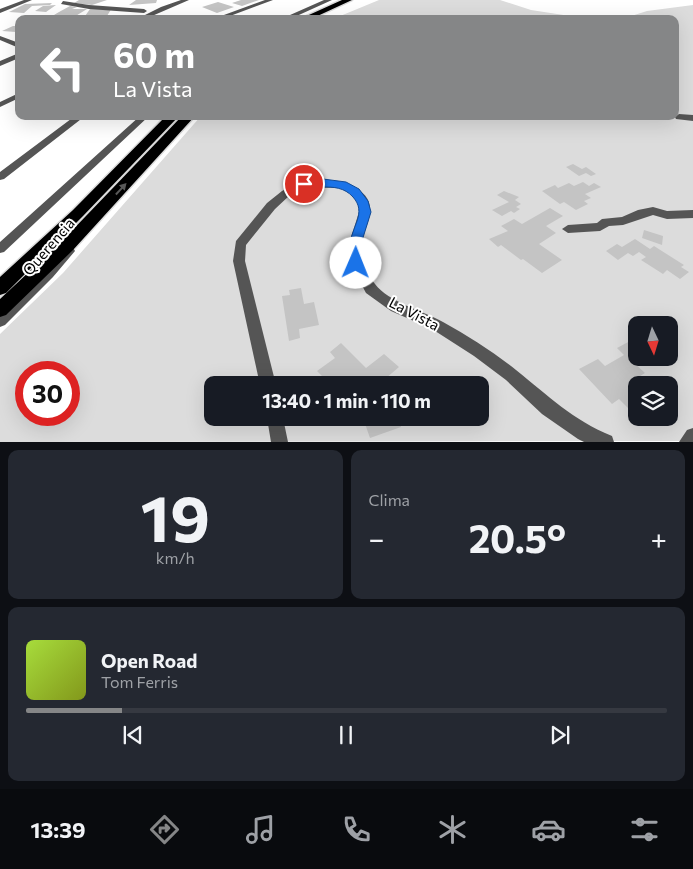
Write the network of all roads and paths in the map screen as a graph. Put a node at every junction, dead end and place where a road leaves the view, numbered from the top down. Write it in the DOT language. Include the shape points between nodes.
graph roads {
  1 [pos="29,0"];
  2 [pos="171,0"];
  3 [pos="186,0"];
  4 [pos="270,0"];
  5 [pos="329,0"];
  6 [pos="350,2"];
  7 [pos="62,3"];
  8 [pos="0,11"];
  9 [pos="144,11"];
  10 [pos="135,15"];
  11 [pos="148,15"];
  12 [pos="227,15"];
  13 [pos="293,15"];
  14 [pos="315,15"];
  15 [pos="326,15"];
  16 [pos="0,38"];
  17 [pos="15,44"];
  18 [pos="15,58"];
  19 [pos="0,64"];
  20 [pos="15,97"];
  21 [pos="0,105"];
  22 [pos="679,117"];
  23 [pos="693,118"];
  24 [pos="76,120"];
  25 [pos="141,120"];
  26 [pos="169,120"];
  27 [pos="185,120"];
  28 [pos="0,177"];
  29 [pos="78,213"];
  30 [pos="98,214"];
  31 [pos="693,214"];
  32 [pos="568,228"];
  33 [pos="0,249"];
  34 [pos="0,288"];
  35 [pos="0,294"];
  36 [pos="0,310"];
  37 [pos="0,321"];
  38 [pos="266,376"];
  39 [pos="277,426"];
  40 [pos="693,436"];
  41 [pos="280,442"];
  42 [pos="606,442"];
  43 [pos="687,442"];
  1 -- 8 [label="street"];
  2 -- 9 [label="street"];
  3 -- 11 [label="street"];
  4 -- 12 [label="street"];
  5 -- 13 [label="street"];
  6 -- 14 [label="highway"];
  6 -- 15 [label="highway"];
  7 -- 9 [label="street"];
  9 -- 10 [label="street"];
  16 -- 17 [label="street"];
  18 -- 19 [label="street"];
  20 -- 21 [label="street"];
  22 -- 23 [label="street"];
  24 -- 28 [label="street"];
  25 -- 33 [label="street"];
  26 -- 29 [label="highway"];
  30 -- 27 [label="highway, one-way"];
  29 -- 34 [label="highway"];
  29 -- 35 [label="highway"];
  30 -- 36 [label="highway"];
  30 -- 37 [label="street, Querencia" via="63,260"];
  31 -- 32 [label="street" via="679,216 653,211 623,221 606,222 600,227"];
  38 -- 42 [label="street, La Vista" via="238,261 240,244 286,193 304,184 342,184 362,201 365,212 355,244 356,263 371,289 396,307 437,325 479,351 548,408 584,433"];
  39 -- 41 [label="street"];
  40 -- 43 [label="street"];
}
